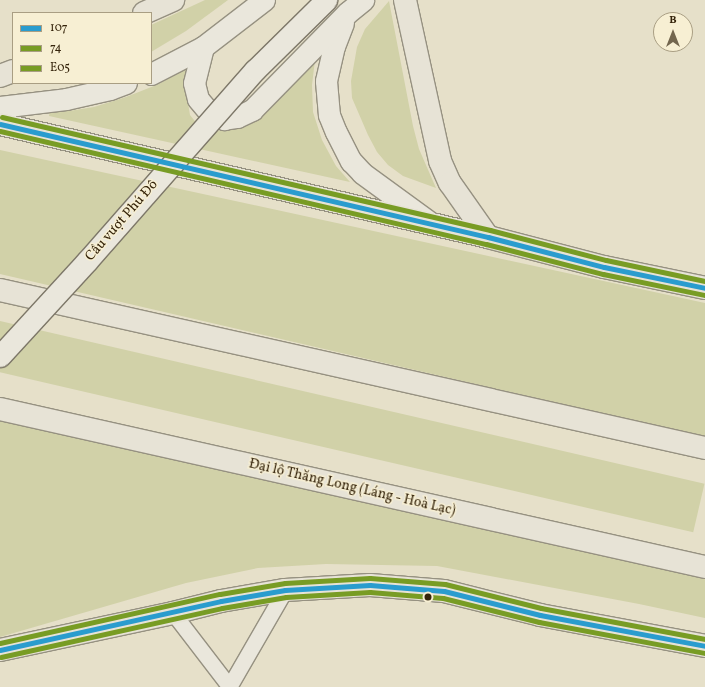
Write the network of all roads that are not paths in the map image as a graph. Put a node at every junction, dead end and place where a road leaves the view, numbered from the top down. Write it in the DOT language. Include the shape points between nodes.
graph roads {
  1 [pos="173,0"];
  2 [pos="264,0"];
  3 [pos="326,0"];
  4 [pos="405,0"];
  5 [pos="355,6"];
  6 [pos="146,12"];
  7 [pos="203,47"];
  8 [pos="12,71"];
  9 [pos="152,73"];
  10 [pos="0,76"];
  11 [pos="123,84"];
  12 [pos="0,107"];
  13 [pos="0,124"];
  14 [pos="434,226"];
  15 [pos="488,237"];
  16 [pos="705,288"];
  17 [pos="0,290"];
  18 [pos="0,356"];
  19 [pos="0,409"];
  20 [pos="705,448"];
  21 [pos="705,567"];
  22 [pos="285,590"];
  23 [pos="174,613"];
  24 [pos="705,646"];
  25 [pos="0,650"];
  26 [pos="229,686"];
  1 -- 6 [label="main road"];
  2 -- 7 [label="main road"];
  3 -- 18 [label="main road, Cầu vượt Phú Đô, bridge" via="255,70"];
  4 -- 15 [label="main road" via="440,161 450,183"];
  5 -- 7 [label="main road" via="252,110 237,117 224,119 209,112 198,99 194,83"];
  5 -- 14 [label="main road" via="334,46 326,81 329,114 351,161 362,173"];
  7 -- 9 [label="main road"];
  8 -- 10 [label="main road"];
  11 -- 12 [label="main road" via="66,99"];
  13 -- 14 [label="main road"];
  14 -- 15 [label="main road"];
  15 -- 16 [label="main road" via="604,267"];
  17 -- 20 [label="main road"];
  19 -- 21 [label="main road, Đại lộ Thăng Long (Láng - Hoà Lạc)"];
  22 -- 23 [label="main road" via="221,601"];
  22 -- 24 [label="main road" via="370,585 444,591 540,615"];
  22 -- 26 [label="street"];
  23 -- 25 [label="main road"];
  23 -- 26 [label="street"];
}
